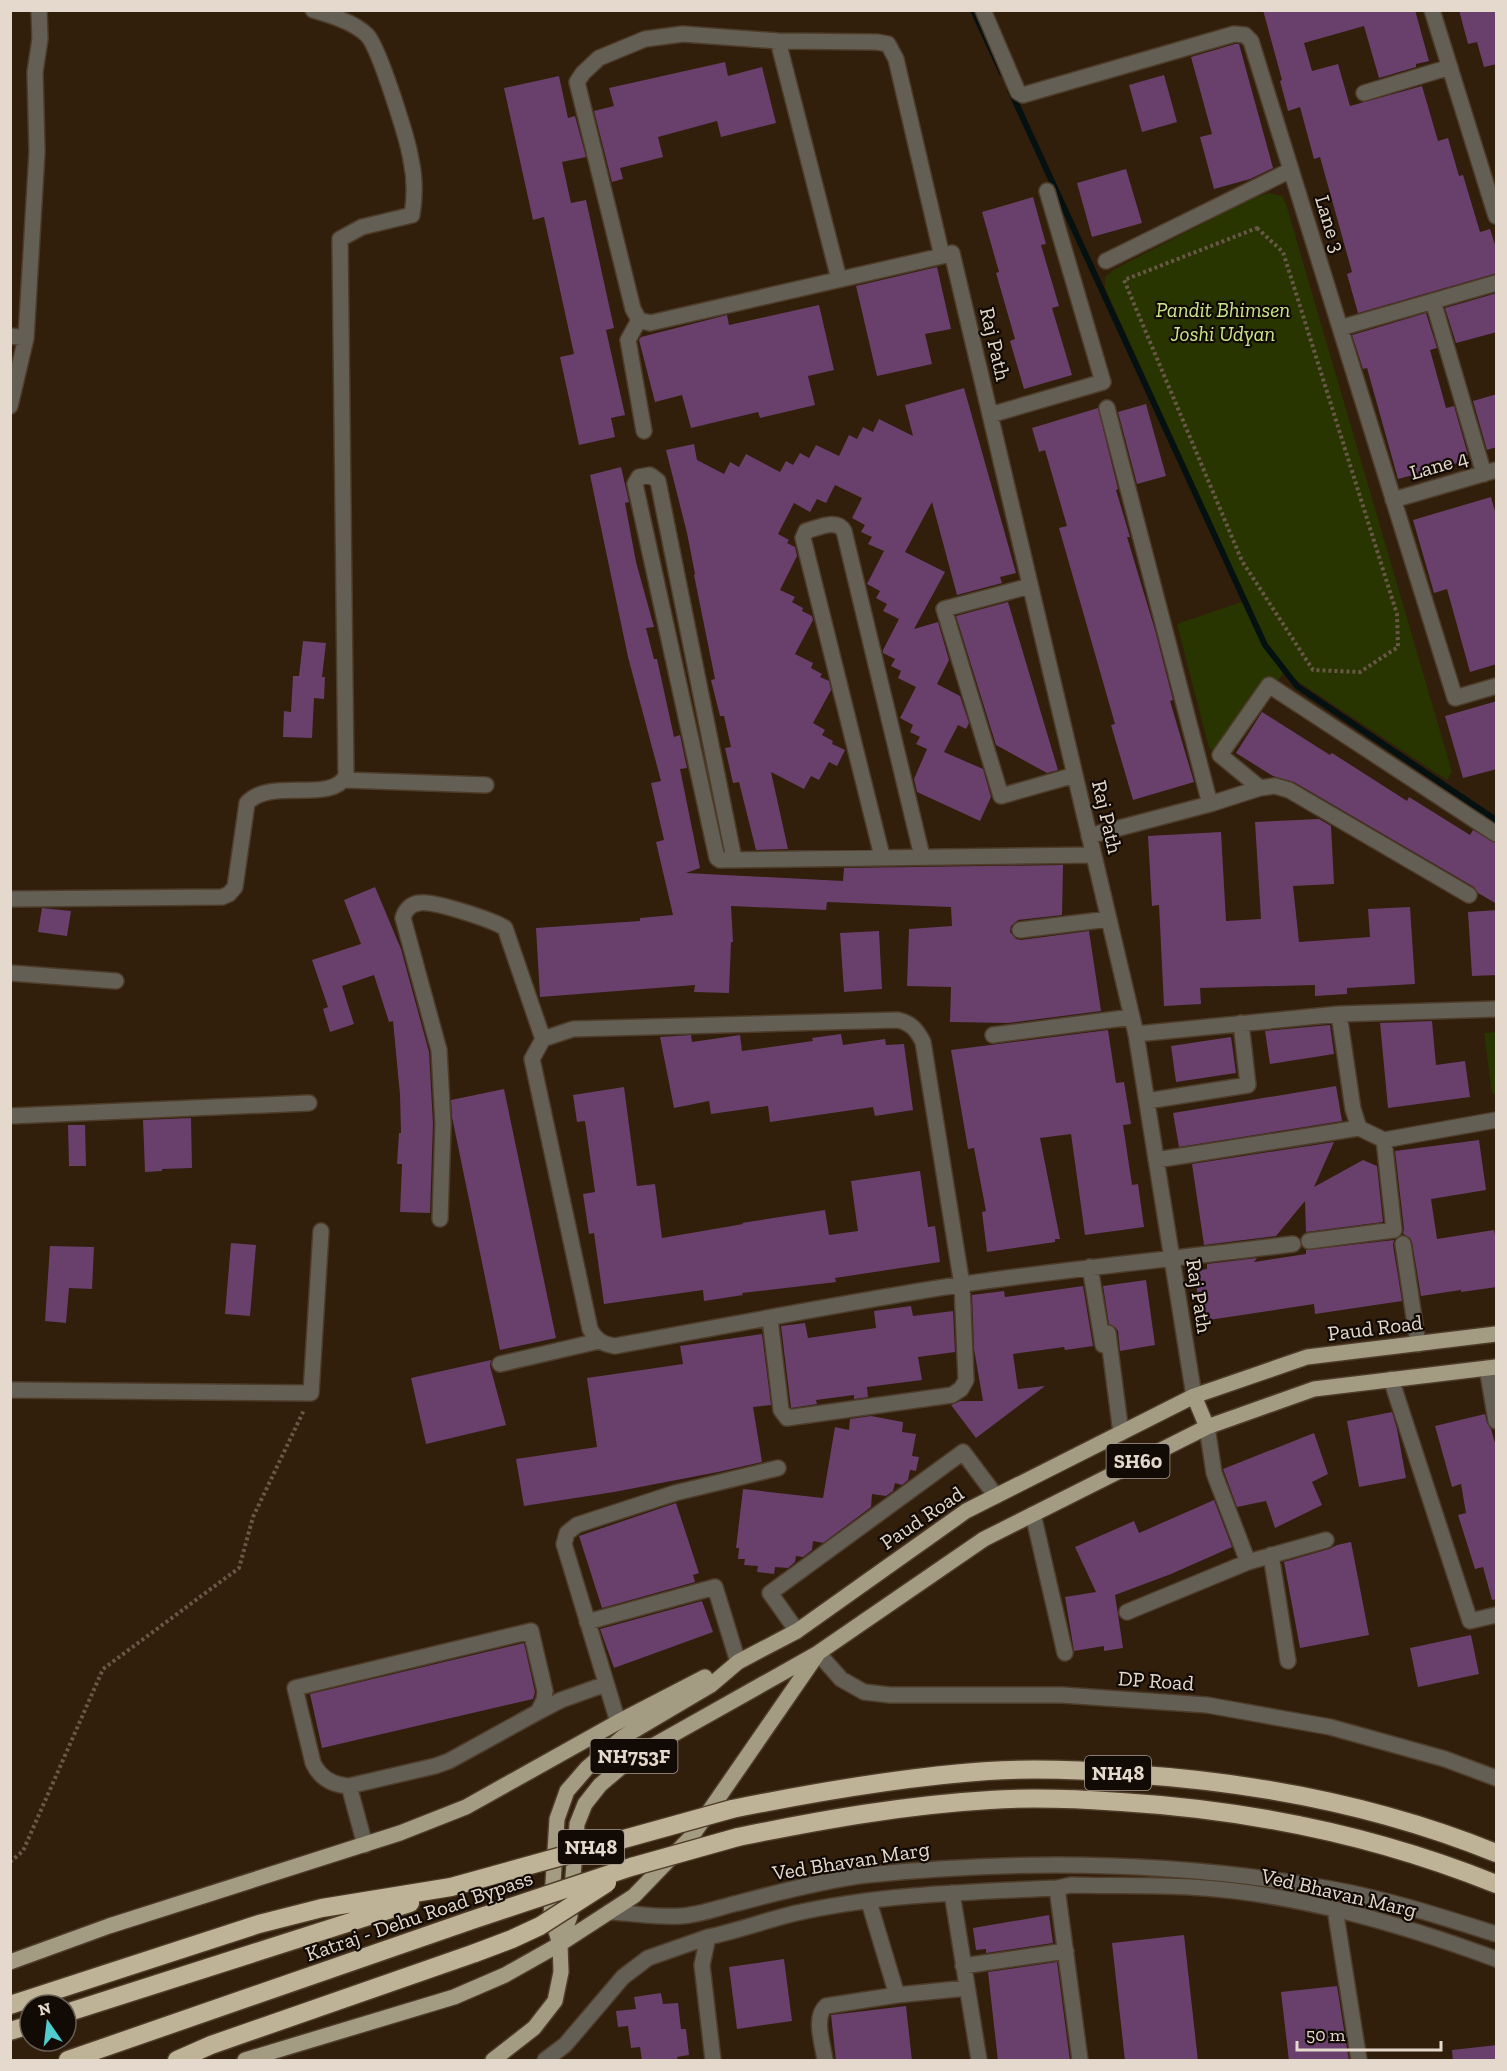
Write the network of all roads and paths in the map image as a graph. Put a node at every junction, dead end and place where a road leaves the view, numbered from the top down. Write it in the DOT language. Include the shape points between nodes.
graph roads {
  1 [pos="39,10"];
  2 [pos="313,10"];
  3 [pos="983,10"];
  4 [pos="1432,10"];
  5 [pos="778,41"];
  6 [pos="1450,67"];
  7 [pos="1364,93"];
  8 [pos="1291,170"];
  9 [pos="1047,191"];
  10 [pos="1497,216"];
  11 [pos="947,255"];
  12 [pos="1106,261"];
  13 [pos="839,279"];
  14 [pos="1124,280"];
  15 [pos="1497,283"];
  16 [pos="1433,301"];
  17 [pos="639,320"];
  18 [pos="1340,328"];
  19 [pos="18,337"];
  20 [pos="10,406"];
  21 [pos="1107,408"];
  22 [pos="990,415"];
  23 [pos="644,431"];
  24 [pos="1490,472"];
  25 [pos="1393,500"];
  26 [pos="1030,586"];
  27 [pos="1497,686"];
  28 [pos="1075,776"];
  29 [pos="344,780"];
  30 [pos="486,785"];
  31 [pos="1260,788"];
  32 [pos="1210,804"];
  33 [pos="1497,834"];
  34 [pos="1089,836"];
  35 [pos="1094,855"];
  36 [pos="882,856"];
  37 [pos="922,856"];
  38 [pos="734,859"];
  39 [pos="1469,895"];
  40 [pos="10,899"];
  41 [pos="1109,919"];
  42 [pos="1020,930"];
  43 [pos="10,973"];
  44 [pos="116,981"];
  45 [pos="1497,1009"];
  46 [pos="1339,1014"];
  47 [pos="1132,1017"];
  48 [pos="1241,1023"];
  49 [pos="1136,1034"];
  50 [pos="993,1035"];
  51 [pos="543,1039"];
  52 [pos="1147,1101"];
  53 [pos="309,1102"];
  54 [pos="10,1116"];
  55 [pos="1497,1120"];
  56 [pos="1359,1128"];
  57 [pos="1383,1140"];
  58 [pos="1156,1160"];
  59 [pos="440,1219"];
  60 [pos="321,1232"];
  61 [pos="1310,1241"];
  62 [pos="1293,1244"];
  63 [pos="1403,1244"];
  64 [pos="1172,1260"];
  65 [pos="1090,1267"];
  66 [pos="962,1285"];
  67 [pos="770,1318"];
  68 [pos="1497,1334"];
  69 [pos="599,1341"];
  70 [pos="1418,1344"];
  71 [pos="500,1364"];
  72 [pos="1492,1368"];
  73 [pos="1391,1379"];
  74 [pos="10,1390"];
  75 [pos="311,1393"];
  76 [pos="1194,1396"];
  77 [pos="1497,1421"];
  78 [pos="1207,1427"];
  79 [pos="1121,1433"];
  80 [pos="778,1468"];
  81 [pos="996,1496"];
  82 [pos="1033,1514"];
  83 [pos="1326,1540"];
  84 [pos="1271,1555"];
  85 [pos="1248,1562"];
  86 [pos="1127,1612"];
  87 [pos="1497,1615"];
  88 [pos="587,1622"];
  89 [pos="797,1631"];
  90 [pos="818,1653"];
  91 [pos="1065,1653"];
  92 [pos="1288,1661"];
  93 [pos="738,1662"];
  94 [pos="606,1684"];
  95 [pos="538,1712"];
  96 [pos="618,1722"];
  97 [pos="1497,1778"];
  98 [pos="349,1786"];
  99 [pos="365,1845"];
  100 [pos="1497,1853"];
  101 [pos="10,1862"];
  102 [pos="1137,1866"];
  103 [pos="631,1867"];
  104 [pos="1497,1884"];
  105 [pos="1133,1886"];
  106 [pos="451,1887"];
  107 [pos="1057,1888"];
  108 [pos="952,1893"];
  109 [pos="869,1902"];
  110 [pos="1335,1909"];
  111 [pos="609,1912"];
  112 [pos="1497,1934"];
  113 [pos="708,1937"];
  114 [pos="560,1944"];
  115 [pos="1066,1951"];
  116 [pos="1497,1959"];
  117 [pos="10,1962"];
  118 [pos="963,1966"];
  119 [pos="967,1988"];
  120 [pos="897,1995"];
  121 [pos="10,2004"];
  122 [pos="78,2009"];
  123 [pos="565,2044"];
  124 [pos="68,2061"];
  125 [pos="177,2061"];
  126 [pos="245,2061"];
  127 [pos="493,2061"];
  128 [pos="545,2061"];
  129 [pos="567,2061"];
  130 [pos="713,2061"];
  131 [pos="825,2061"];
  132 [pos="979,2061"];
  133 [pos="1080,2061"];
  134 [pos="1359,2061"];
  1 -- 19 [label="street" via="35,72 37,152"];
  2 -- 29 [label="street" via="368,35 379,54 411,159 415,197 412,215 362,227 340,239"];
  3 -- 8 [label="street, Lane 3" via="1018,92 1023,95 1234,34 1245,35 1255,49"];
  4 -- 6 [label="street"];
  5 -- 11 [label="street, Raj Path" via="888,44 896,59"];
  5 -- 13 [label="street"];
  5 -- 17 [label="street" via="683,34 645,39 599,58 577,82 633,309"];
  6 -- 7 [label="street"];
  6 -- 10 [label="street"];
  8 -- 12 [label="street"];
  8 -- 18 [label="street, Lane 3"];
  9 -- 22 [label="street" via="1103,382"];
  11 -- 13 [label="street"];
  11 -- 22 [label="street, Raj Path"];
  13 -- 17 [label="street" via="650,323"];
  14 -- 14 [label="path" via="1257,228 1283,252 1396,614 1398,648 1360,672 1313,670 1242,561"];
  15 -- 16 [label="street"];
  16 -- 18 [label="street"];
  16 -- 24 [label="street"];
  17 -- 23 [label="street" via="628,340"];
  18 -- 25 [label="street, Lane 3"];
  19 -- 20 [label="street"];
  21 -- 32 [label="street"];
  22 -- 26 [label="street, Raj Path"];
  24 -- 25 [label="street, Lane 4"];
  25 -- 27 [label="street, Lane 3" via="1455,698"];
  26 -- 28 [label="street, Raj Path"];
  26 -- 28 [label="street" via="944,609 1001,796"];
  28 -- 34 [label="street, Raj Path"];
  29 -- 30 [label="street"];
  29 -- 40 [label="street" via="329,788 270,792 252,798 247,803 235,887 222,897"];
  31 -- 32 [label="street"];
  31 -- 33 [label="street" via="1220,755 1269,685"];
  31 -- 39 [label="street" via="1275,786 1289,790"];
  32 -- 34 [label="street"];
  34 -- 35 [label="street, Raj Path"];
  35 -- 37 [label="street"];
  35 -- 41 [label="street, Raj Path"];
  36 -- 37 [label="street"];
  36 -- 37 [label="street" via="803,538 806,531 835,523 844,531"];
  36 -- 38 [label="street"];
  38 -- 38 [label="street" via="720,860 715,854 635,484 639,477 650,475 658,482"];
  41 -- 42 [label="street"];
  41 -- 47 [label="street, Raj Path"];
  43 -- 44 [label="street"];
  45 -- 46 [label="street"];
  46 -- 48 [label="street"];
  46 -- 56 [label="street"];
  47 -- 49 [label="street, Raj Path"];
  47 -- 50 [label="street"];
  48 -- 49 [label="street"];
  48 -- 52 [label="street" via="1248,1085"];
  49 -- 52 [label="street, Raj Path"];
  51 -- 59 [label="street" via="505,928 438,905 420,902 410,906 404,918 439,1050 443,1124"];
  51 -- 66 [label="street" via="573,1029 906,1022 923,1042"];
  51 -- 69 [label="street" via="532,1059 590,1329"];
  52 -- 58 [label="street, Raj Path"];
  53 -- 54 [label="street"];
  55 -- 57 [label="street"];
  56 -- 57 [label="street"];
  56 -- 58 [label="street"];
  57 -- 61 [label="street" via="1394,1230"];
  58 -- 64 [label="street, Raj Path"];
  60 -- 75 [label="street"];
  62 -- 64 [label="street"];
  63 -- 70 [label="street"];
  64 -- 65 [label="street"];
  64 -- 76 [label="street, Raj Path"];
  65 -- 66 [label="street"];
  65 -- 79 [label="street"];
  66 -- 67 [label="street"];
  66 -- 67 [label="street" via="966,1380 952,1395 787,1418 781,1410"];
  67 -- 69 [label="street" via="615,1346"];
  68 -- 70 [label="main road, Paud Road / SH60"];
  69 -- 71 [label="street"];
  70 -- 76 [label="main road, Paud Road / SH60" via="1307,1357"];
  72 -- 73 [label="main road, Paud Road / SH60"];
  72 -- 77 [label="street"];
  73 -- 78 [label="main road, Paud Road / SH60" via="1314,1389"];
  73 -- 87 [label="street" via="1470,1621"];
  74 -- 75 [label="street"];
  75 -- 101 [label="path" via="253,1517 239,1568 103,1669 23,1851"];
  76 -- 78 [label="main road"];
  76 -- 79 [label="main road, Paud Road / SH60"];
  78 -- 82 [label="main road, Paud Road / SH60"];
  78 -- 85 [label="street" via="1214,1473"];
  79 -- 81 [label="main road, Paud Road / SH60"];
  80 -- 88 [label="street" via="675,1493 576,1525 567,1533 564,1545"];
  81 -- 89 [label="main road, Paud Road / SH60" via="966,1511"];
  81 -- 89 [label="street" via="963,1452 770,1593"];
  82 -- 90 [label="main road, Paud Road / SH60" via="984,1539"];
  82 -- 91 [label="street"];
  83 -- 84 [label="street"];
  84 -- 85 [label="street"];
  84 -- 92 [label="street"];
  85 -- 86 [label="street"];
  88 -- 93 [label="street" via="715,1587"];
  88 -- 94 [label="street"];
  89 -- 93 [label="main road, Paud Road / SH60"];
  90 -- 97 [label="street, DP Road" via="841,1679 864,1692 1062,1695 1207,1705 1330,1727"];
  90 -- 111 [label="main road, Paud Road" via="692,1836 634,1896"];
  90 -- 114 [label="main road, Paud Road / NH753F" via="633,1757 600,1785 585,1804 577,1824 570,1916"];
  93 -- 96 [label="main road"];
  93 -- 114 [label="main road, Paud Road / NH753F" via="711,1685 623,1737 567,1791 557,1820 550,1915"];
  94 -- 95 [label="street"];
  94 -- 96 [label="street"];
  95 -- 98 [label="street" via="449,1761"];
  95 -- 98 [label="street" via="545,1691 531,1631 295,1688 318,1774"];
  96 -- 99 [label="main road" via="466,1807"];
  98 -- 99 [label="street"];
  99 -- 117 [label="main road" via="109,1926"];
  100 -- 106 [label="highway, Katraj - Dehu Road Bypass / NH48, bridge" via="1368,1811 1271,1789 1078,1770 990,1771 902,1779 732,1809"];
  102 -- 105 [label="street"];
  102 -- 111 [label="street, Ved Bhavan Marg" via="945,1867 862,1876 681,1916"];
  102 -- 112 [label="street, Ved Bhavan Marg" via="1331,1889"];
  103 -- 104 [label="highway, Katraj - Dehu Road Bypass / NH48, bridge" via="738,1837 813,1822 991,1800 1077,1799 1172,1805 1266,1818 1360,1839"];
  103 -- 124 [label="highway, Katraj - Dehu Road Bypass / NH48, bridge"];
  103 -- 125 [label="highway, bridge" via="512,1940 211,2045"];
  105 -- 107 [label="street, Ved Bhavan Marg"];
  105 -- 110 [label="street, Ved Bhavan Marg" via="1191,1887"];
  106 -- 121 [label="highway" via="268,1921"];
  106 -- 122 [label="highway, Katraj - Dehu Road Bypass / NH48" via="392,1910"];
  107 -- 108 [label="street, Ved Bhavan Marg"];
  107 -- 115 [label="street"];
  108 -- 109 [label="street, Ved Bhavan Marg"];
  108 -- 118 [label="street"];
  109 -- 113 [label="street, Ved Bhavan Marg" via="793,1914"];
  109 -- 120 [label="street"];
  110 -- 116 [label="street, Ved Bhavan Marg" via="1433,1936"];
  110 -- 134 [label="street"];
  111 -- 114 [label="main road, Paud Road"];
  113 -- 123 [label="street, Ved Bhavan Marg" via="648,1958 623,1977"];
  113 -- 130 [label="street" via="702,1965"];
  114 -- 126 [label="main road" via="505,1975 454,1997"];
  114 -- 127 [label="main road, Paud Road / NH753F" via="561,1972 555,2001 534,2028"];
  115 -- 118 [label="street"];
  115 -- 133 [label="street"];
  118 -- 119 [label="street"];
  119 -- 120 [label="street"];
  119 -- 132 [label="street"];
  120 -- 131 [label="street" via="826,2006 819,2018"];
  123 -- 128 [label="street, Ved Bhavan Marg"];
  123 -- 129 [label="street"];
}
